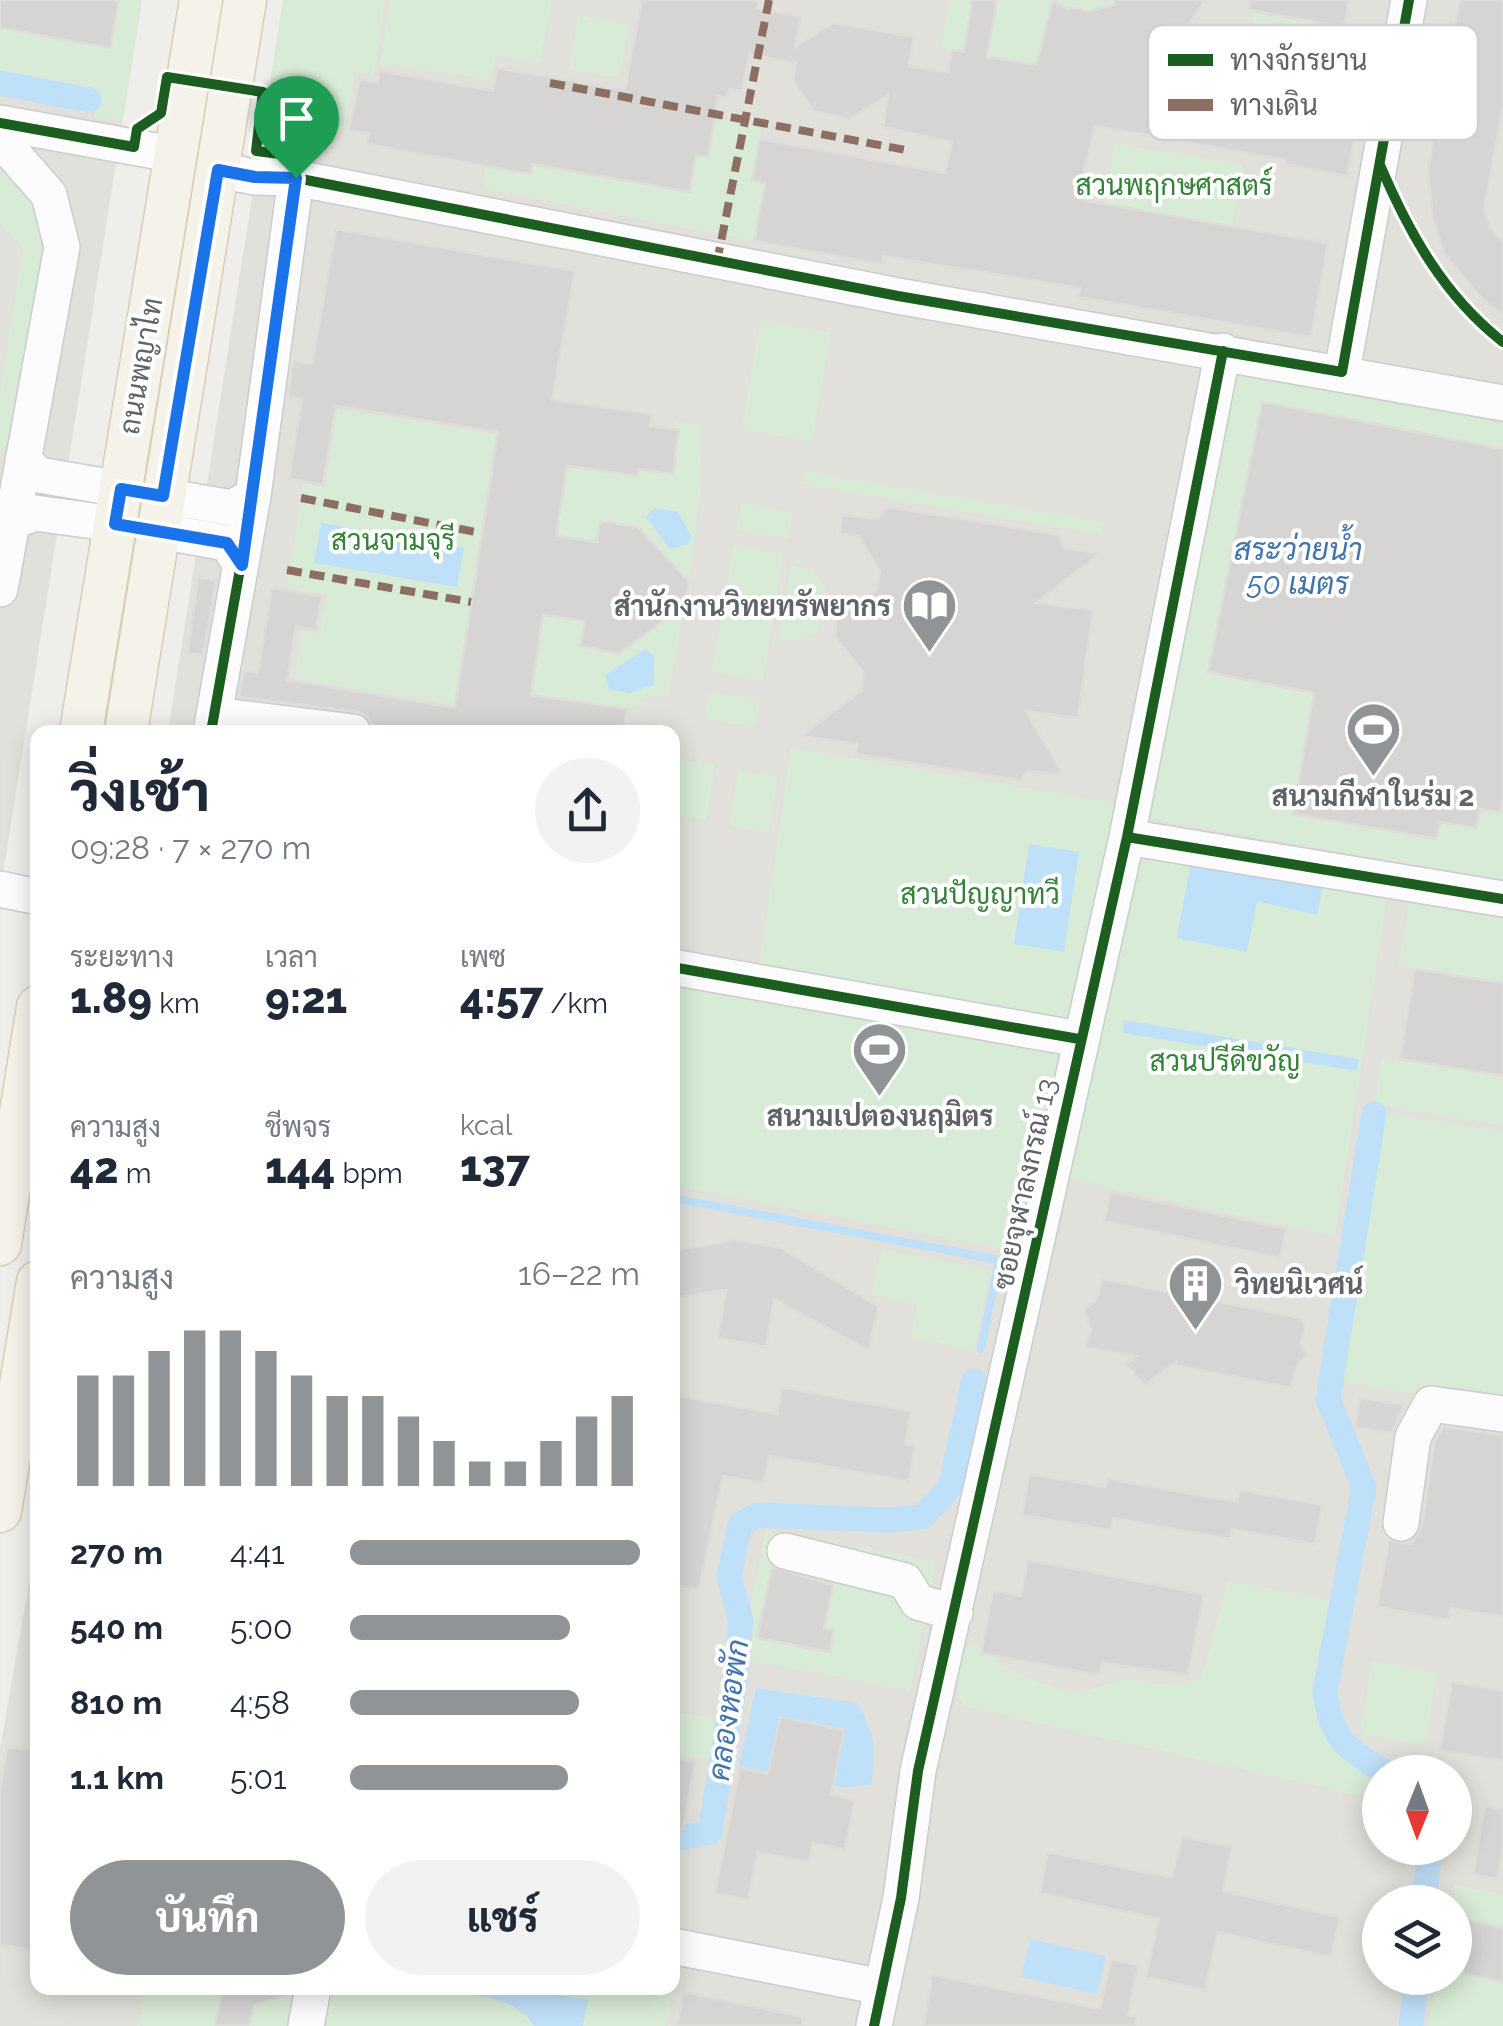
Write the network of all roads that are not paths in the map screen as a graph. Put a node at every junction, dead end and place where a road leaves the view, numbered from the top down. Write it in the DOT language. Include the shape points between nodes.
graph roads {
  1 [pos="201,0"];
  2 [pos="245,0"];
  3 [pos="1409,0"];
  4 [pos="1404,25"];
  5 [pos="0,123"];
  6 [pos="1384,140"];
  7 [pos="0,144"];
  8 [pos="176,154"];
  9 [pos="218,170"];
  10 [pos="296,178"];
  11 [pos="1222,351"];
  12 [pos="1342,372"];
  13 [pos="1503,403"];
  14 [pos="23,460"];
  15 [pos="253,496"];
  16 [pos="118,506"];
  17 [pos="160,514"];
  18 [pos="12,522"];
  19 [pos="242,565"];
  20 [pos="0,589"];
  21 [pos="213,724"];
  22 [pos="83,725"];
  23 [pos="127,725"];
  24 [pos="1127,838"];
  25 [pos="0,889"];
  26 [pos="30,895"];
  27 [pos="1503,899"];
  28 [pos="680,968"];
  29 [pos="30,1038"];
  30 [pos="1080,1039"];
  31 [pos="10,1118"];
  32 [pos="5,1176"];
  33 [pos="0,1244"];
  34 [pos="30,1359"];
  35 [pos="1503,1414"];
  36 [pos="0,1511"];
  37 [pos="1402,1523"];
  38 [pos="785,1551"];
  39 [pos="955,1613"];
  40 [pos="680,1948"];
  41 [pos="882,1987"];
  42 [pos="312,1995"];
  43 [pos="306,2026"];
  44 [pos="874,2026"];
  1 -- 8 [label="main road, ถนนพญาไท"];
  2 -- 9 [label="main road, ถนนพญาไท"];
  3 -- 4 [label="street"];
  5 -- 8 [label="street"];
  6 -- 12 [label="street"];
  7 -- 14 [label="street" via="50,195 62,247"];
  8 -- 16 [label="main road, ถนนพญาไท"];
  9 -- 10 [label="street"];
  9 -- 17 [label="main road, ถนนพญาไท"];
  10 -- 11 [label="street" via="898,296"];
  10 -- 15 [label="street"];
  11 -- 12 [label="street"];
  11 -- 24 [label="street, ซอยจุฬาลงกรณ์ 13"];
  12 -- 13 [label="street"];
  14 -- 16 [label="street" via="39,475"];
  14 -- 18 [label="street"];
  15 -- 17 [label="street" via="232,508"];
  15 -- 19 [label="street"];
  16 -- 17 [label="main road"];
  16 -- 18 [label="street" via="35,513"];
  16 -- 22 [label="main road, ถนนพญาไท"];
  17 -- 19 [label="street" via="227,543"];
  17 -- 23 [label="main road, ถนนพญาไท"];
  18 -- 20 [label="street"];
  19 -- 21 [label="street"];
  24 -- 27 [label="street"];
  24 -- 30 [label="street, ซอยจุฬาลงกรณ์ 13"];
  25 -- 26 [label="street"];
  28 -- 30 [label="street"];
  29 -- 31 [label="main road"];
  30 -- 39 [label="street, ซอยจุฬาลงกรณ์ 13"];
  31 -- 32 [label="main road"];
  32 -- 33 [label="main road"];
  34 -- 36 [label="main road"];
  35 -- 37 [label="street" via="1431,1404 1412,1437"];
  38 -- 39 [label="street" via="905,1581 918,1602"];
  39 -- 41 [label="street, ซอยจุฬาลงกรณ์ 13" via="918,1771"];
  40 -- 41 [label="street"];
  41 -- 44 [label="street, ซอยจุฬาลงกรณ์ 13"];
  42 -- 43 [label="street"];
}
